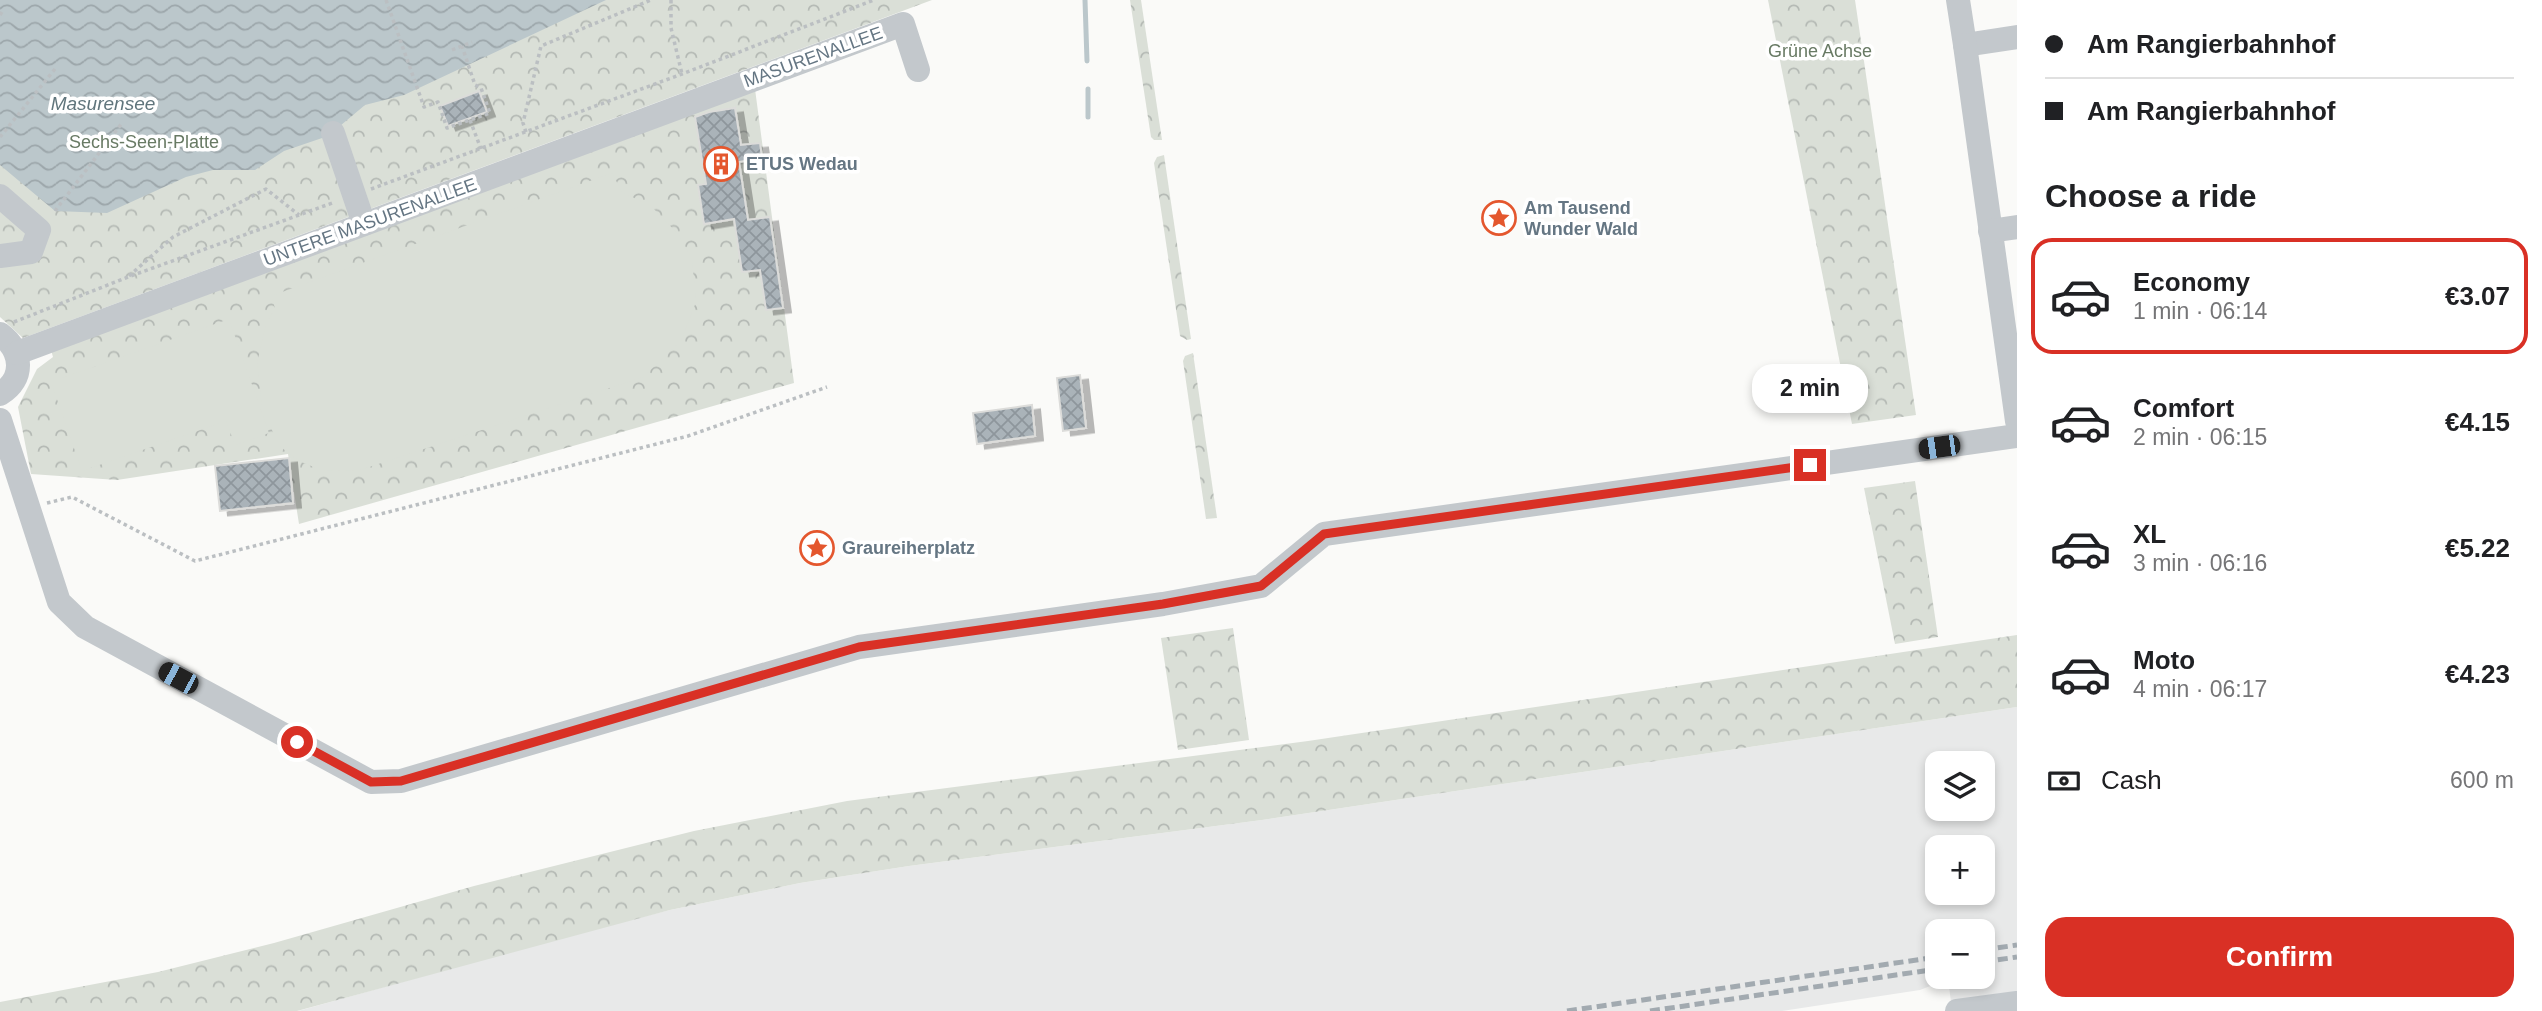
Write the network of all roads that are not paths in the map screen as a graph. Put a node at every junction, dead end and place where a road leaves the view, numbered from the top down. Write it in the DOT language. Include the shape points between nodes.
graph roads {
  1 [pos="1958,0"];
  2 [pos="2017,37"];
  3 [pos="1965,45"];
  4 [pos="918,70"];
  5 [pos="722,91"];
  6 [pos="332,132"];
  7 [pos="0,196"];
  8 [pos="364,224"];
  9 [pos="2017,227"];
  10 [pos="1990,231"];
  11 [pos="0,256"];
  12 [pos="8,343"];
  13 [pos="0,394"];
  14 [pos="0,420"];
  15 [pos="2017,421"];
  16 [pos="2017,436"];
  17 [pos="2017,1003"];
  18 [pos="1971,1010"];
  1 -- 3 [label="street"];
  2 -- 3 [label="street"];
  3 -- 10 [label="street"];
  4 -- 5 [label="street, MASURENALLEE" via="903,23"];
  5 -- 8 [label="street, UNTERE MASURENALLEE"];
  6 -- 8 [label="street"];
  7 -- 11 [label="street" via="39,230 31,252"];
  8 -- 12 [label="street, UNTERE MASURENALLEE"];
  9 -- 10 [label="street"];
  10 -- 15 [label="street"];
  12 -- 13 [label="street" via="19,362 15,380"];
  14 -- 16 [label="street" via="60,602 85,627 371,782 401,781 859,647 1261,586 1324,534"];
  17 -- 18 [label="street"];
}
